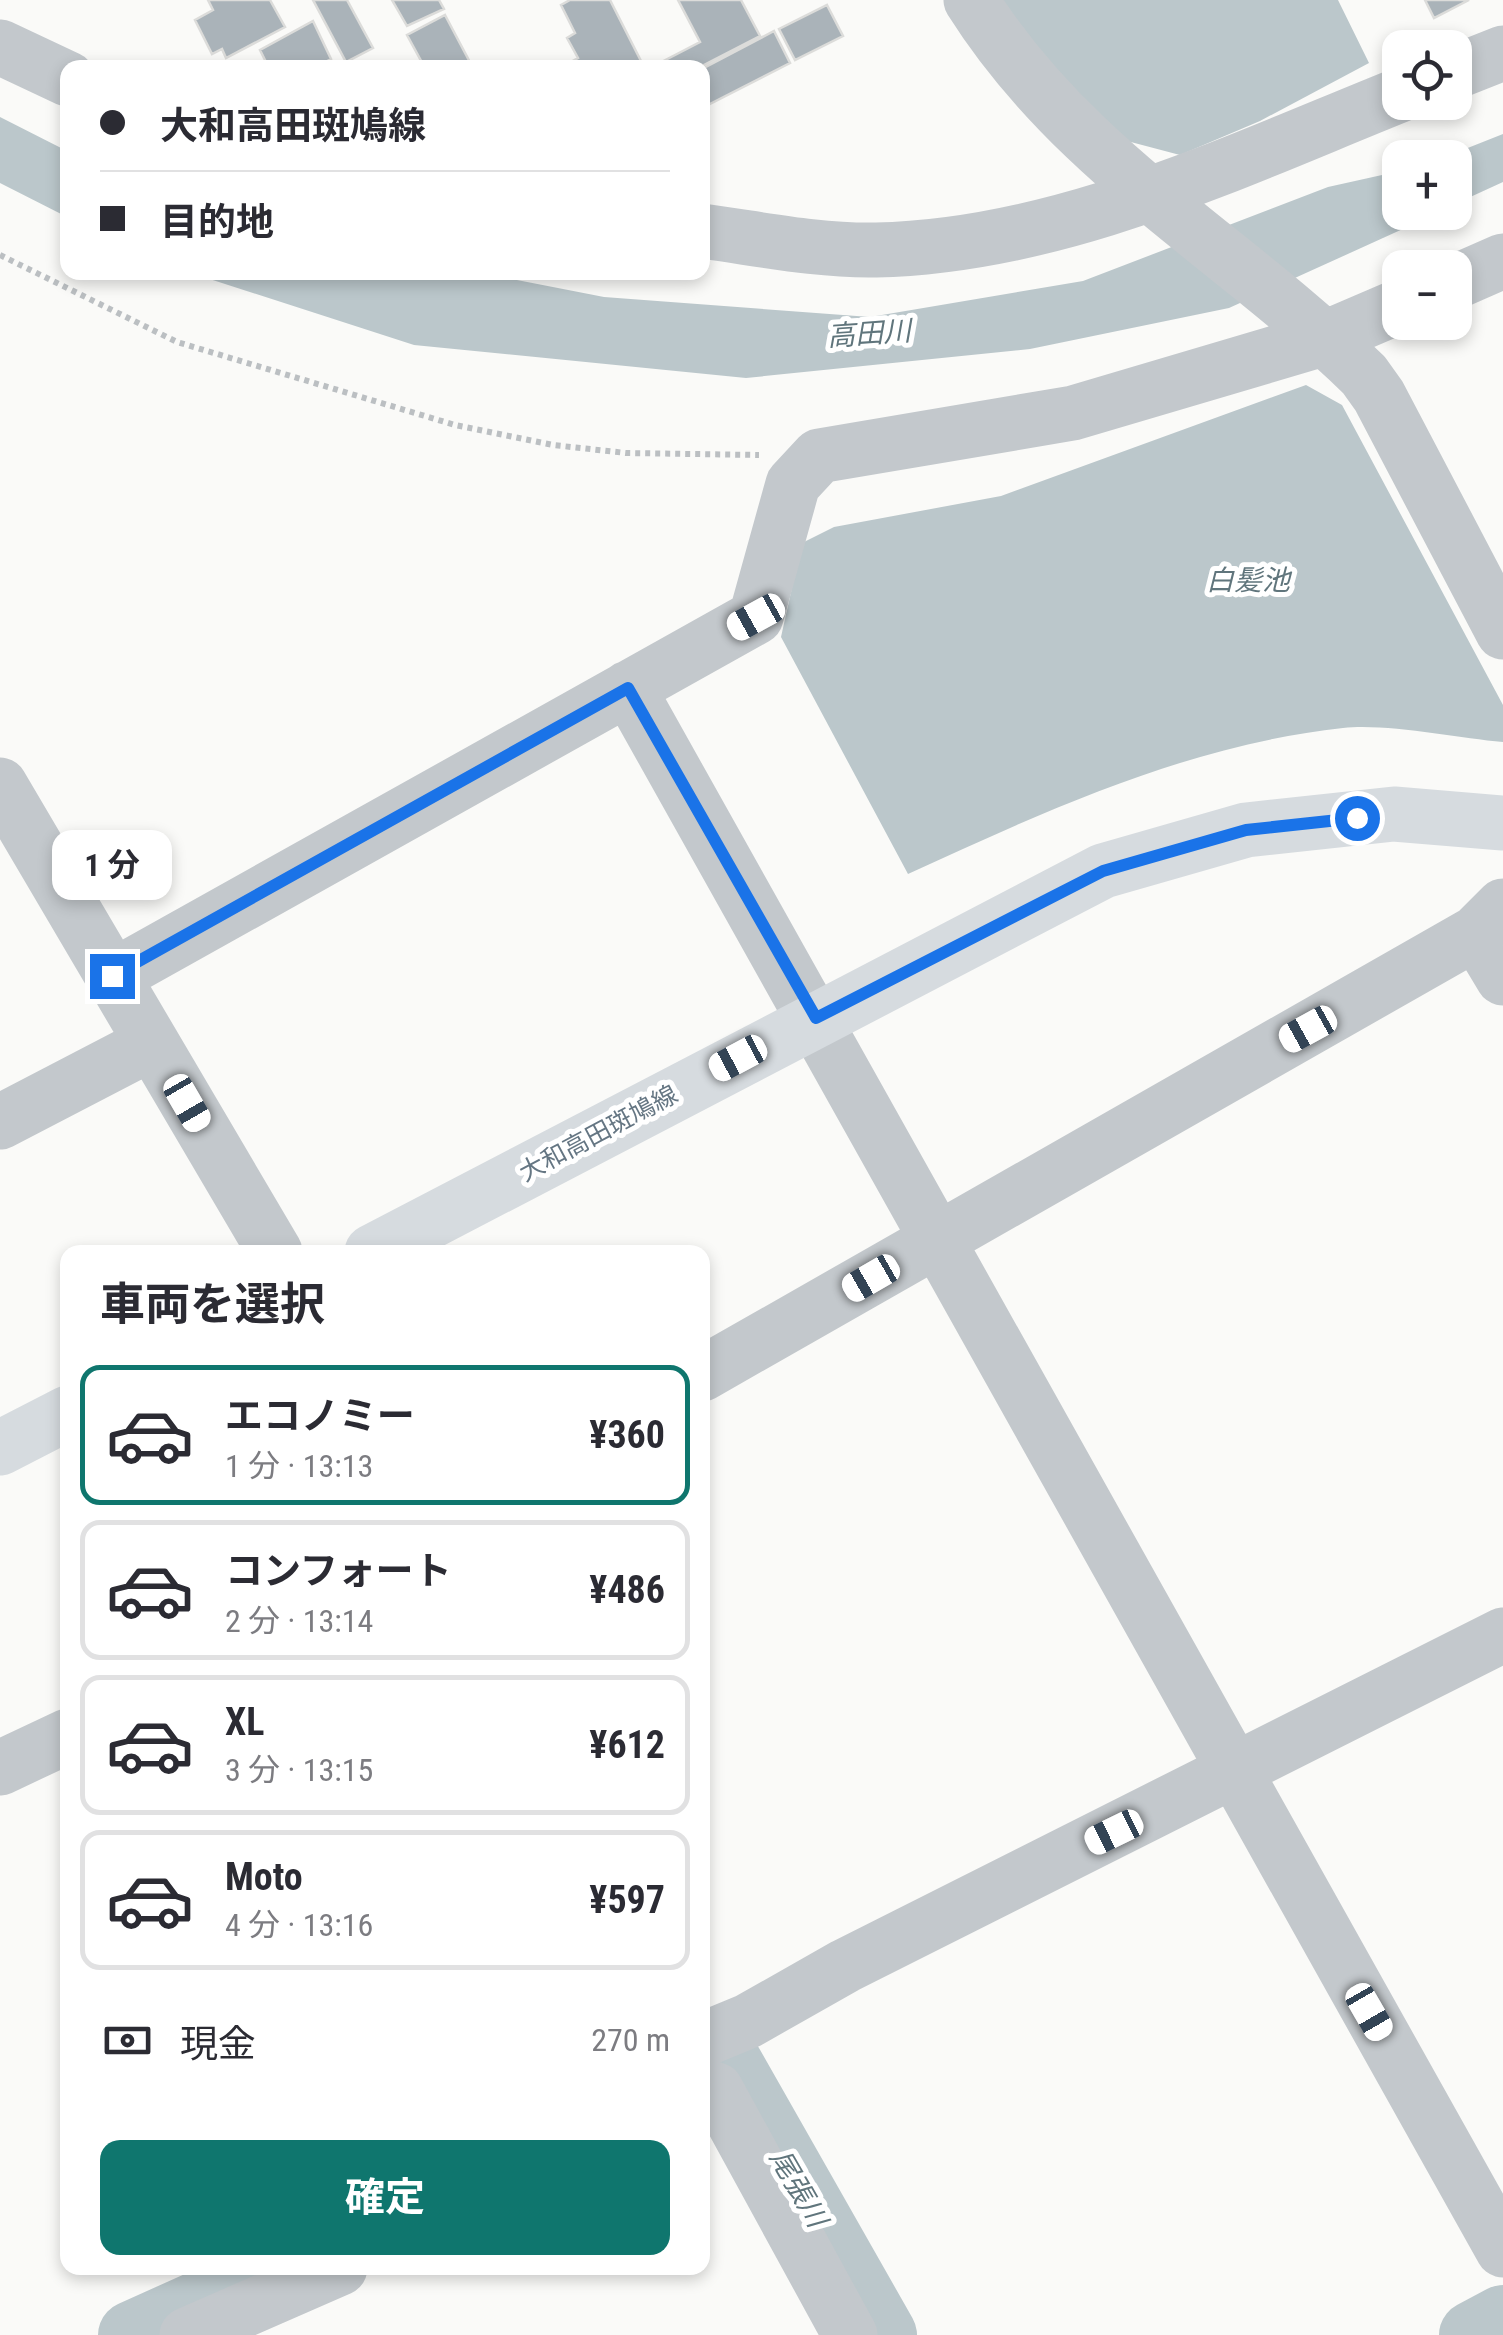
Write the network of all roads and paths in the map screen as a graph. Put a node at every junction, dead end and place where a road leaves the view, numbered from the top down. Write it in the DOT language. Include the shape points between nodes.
graph roads {
  1 [pos="971,0"];
  2 [pos="0,47"];
  3 [pos="1503,53"];
  4 [pos="1472,65"];
  5 [pos="60,75"];
  6 [pos="1382,103"];
  7 [pos="1163,207"];
  8 [pos="710,232"];
  9 [pos="0,255"];
  10 [pos="1503,261"];
  11 [pos="1472,275"];
  12 [pos="1382,311"];
  13 [pos="1311,330"];
  14 [pos="819,456"];
  15 [pos="1503,632"];
  16 [pos="628,688"];
  17 [pos="0,785"];
  18 [pos="1503,823"];
  19 [pos="1494,939"];
  20 [pos="112,976"];
  21 [pos="816,1018"];
  22 [pos="152,1043"];
  23 [pos="0,1122"];
  24 [pos="938,1239"];
  25 [pos="271,1245"];
  26 [pos="385,1245"];
  27 [pos="710,1369"];
  28 [pos="60,1417"];
  29 [pos="0,1448"];
  30 [pos="1503,1635"];
  31 [pos="60,1740"];
  32 [pos="0,1768"];
  33 [pos="1235,1773"];
  34 [pos="710,2037"];
  35 [pos="710,2088"];
  36 [pos="1503,2250"];
  37 [pos="324,2275"];
  38 [pos="186,2335"];
  39 [pos="850,2335"];
  1 -- 7 [label="street" via="1046,101"];
  2 -- 5 [label="street"];
  3 -- 4 [label="street"];
  6 -- 7 [label="street"];
  7 -- 8 [label="street" via="880,250 817,249"];
  7 -- 13 [label="street"];
  9 -- 14 [label="path" via="177,342 455,425 626,453"];
  10 -- 11 [label="street"];
  12 -- 13 [label="street"];
  13 -- 14 [label="street" via="1073,413"];
  13 -- 15 [label="street" via="1379,396"];
  14 -- 16 [label="street" via="794,484 756,617"];
  16 -- 20 [label="street"];
  16 -- 21 [label="street"];
  17 -- 20 [label="street"];
  18 -- 21 [label="main road, 大和高田斑鳩線" via="1394,814 1246,830 1103,871"];
  19 -- 24 [label="street"];
  20 -- 22 [label="street"];
  21 -- 24 [label="street"];
  21 -- 26 [label="main road, 大和高田斑鳩線"];
  22 -- 23 [label="street"];
  22 -- 25 [label="street"];
  24 -- 27 [label="street"];
  24 -- 33 [label="street"];
  28 -- 29 [label="main road"];
  30 -- 33 [label="street"];
  31 -- 32 [label="street"];
  33 -- 34 [label="street"];
  33 -- 36 [label="street"];
  35 -- 39 [label="street"];
  37 -- 38 [label="street"];
}
